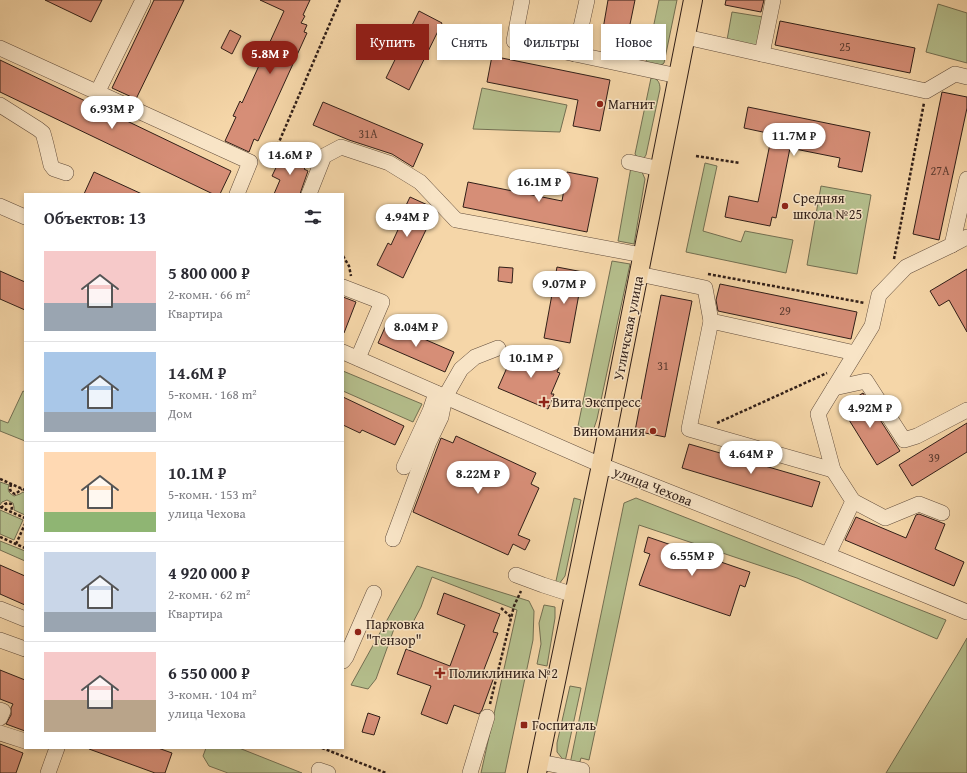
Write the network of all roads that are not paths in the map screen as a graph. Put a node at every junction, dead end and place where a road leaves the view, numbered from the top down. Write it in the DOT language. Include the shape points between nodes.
graph roads {
  1 [pos="143,0"];
  2 [pos="522,0"];
  3 [pos="587,0"];
  4 [pos="693,0"];
  5 [pos="773,0"];
  6 [pos="517,24"];
  7 [pos="582,24"];
  8 [pos="686,37"];
  9 [pos="0,48"];
  10 [pos="762,54"];
  11 [pos="593,58"];
  12 [pos="678,76"];
  13 [pos="967,77"];
  14 [pos="97,93"];
  15 [pos="0,105"];
  16 [pos="630,162"];
  17 [pos="660,169"];
  18 [pos="66,173"];
  19 [pos="967,179"];
  20 [pos="237,193"];
  21 [pos="309,193"];
  22 [pos="0,206"];
  23 [pos="24,217"];
  24 [pos="967,237"];
  25 [pos="952,245"];
  26 [pos="642,255"];
  27 [pos="639,274"];
  28 [pos="344,287"];
  29 [pos="711,321"];
  30 [pos="498,348"];
  31 [pos="344,352"];
  32 [pos="855,353"];
  33 [pos="358,358"];
  34 [pos="834,388"];
  35 [pos="441,395"];
  36 [pos="967,410"];
  37 [pos="601,465"];
  38 [pos="404,467"];
  39 [pos="833,470"];
  40 [pos="852,501"];
  41 [pos="942,514"];
  42 [pos="392,539"];
  43 [pos="828,555"];
  44 [pos="516,575"];
  45 [pos="374,593"];
  46 [pos="574,595"];
  47 [pos="0,609"];
  48 [pos="967,612"];
  49 [pos="24,619"];
  50 [pos="0,640"];
  51 [pos="24,649"];
  52 [pos="344,660"];
  53 [pos="0,710"];
  54 [pos="487,717"];
  55 [pos="0,718"];
  56 [pos="0,733"];
  57 [pos="24,741"];
  58 [pos="52,749"];
  59 [pos="539,768"];
  60 [pos="582,770"];
  61 [pos="48,773"];
  62 [pos="470,773"];
  1 -- 14 [label="street"];
  2 -- 6 [label="street"];
  3 -- 7 [label="street"];
  4 -- 8 [label="main road, Угличская улица"];
  5 -- 10 [label="street"];
  8 -- 10 [label="street"];
  8 -- 12 [label="main road, Угличская улица"];
  9 -- 14 [label="street"];
  10 -- 13 [label="street" via="926,90 955,74"];
  11 -- 12 [label="street"];
  12 -- 17 [label="main road, Угличская улица"];
  14 -- 20 [label="street" via="250,162"];
  15 -- 18 [label="street" via="43,133 51,165 54,169"];
  16 -- 17 [label="street"];
  17 -- 26 [label="main road, Угличская улица"];
  19 -- 25 [label="street"];
  21 -- 26 [label="street" via="324,156 341,147 389,163 420,182 456,220"];
  22 -- 23 [label="street"];
  24 -- 25 [label="street"];
  25 -- 32 [label="street" via="906,267 879,295 872,326"];
  26 -- 27 [label="main road, Угличская улица"];
  27 -- 29 [label="street" via="705,288"];
  27 -- 37 [label="main road, Угличская улица"];
  28 -- 33 [label="street" via="382,302"];
  29 -- 32 [label="street"];
  29 -- 39 [label="street" via="689,429"];
  30 -- 35 [label="street" via="475,357 461,369"];
  31 -- 33 [label="street, улица Чехова"];
  32 -- 34 [label="street"];
  33 -- 35 [label="street, улица Чехова"];
  34 -- 36 [label="street" via="866,381 904,440"];
  34 -- 39 [label="street" via="818,414"];
  35 -- 37 [label="street, улица Чехова"];
  35 -- 38 [label="street" via="430,411"];
  35 -- 42 [label="street" via="441,417"];
  37 -- 43 [label="street, улица Чехова"];
  37 -- 46 [label="main road, Угличская улица"];
  39 -- 40 [label="street"];
  40 -- 41 [label="street" via="885,518 919,504"];
  40 -- 43 [label="street"];
  43 -- 48 [label="street, улица Чехова"];
  44 -- 46 [label="street"];
  45 -- 52 [label="street"];
  46 -- 59 [label="main road, Угличская улица"];
  47 -- 49 [label="street"];
  50 -- 51 [label="street"];
  53 -- 55 [label="street" via="3,711"];
  54 -- 62 [label="street"];
  56 -- 57 [label="street"];
  58 -- 61 [label="street"];
  59 -- 60 [label="street"];
}
